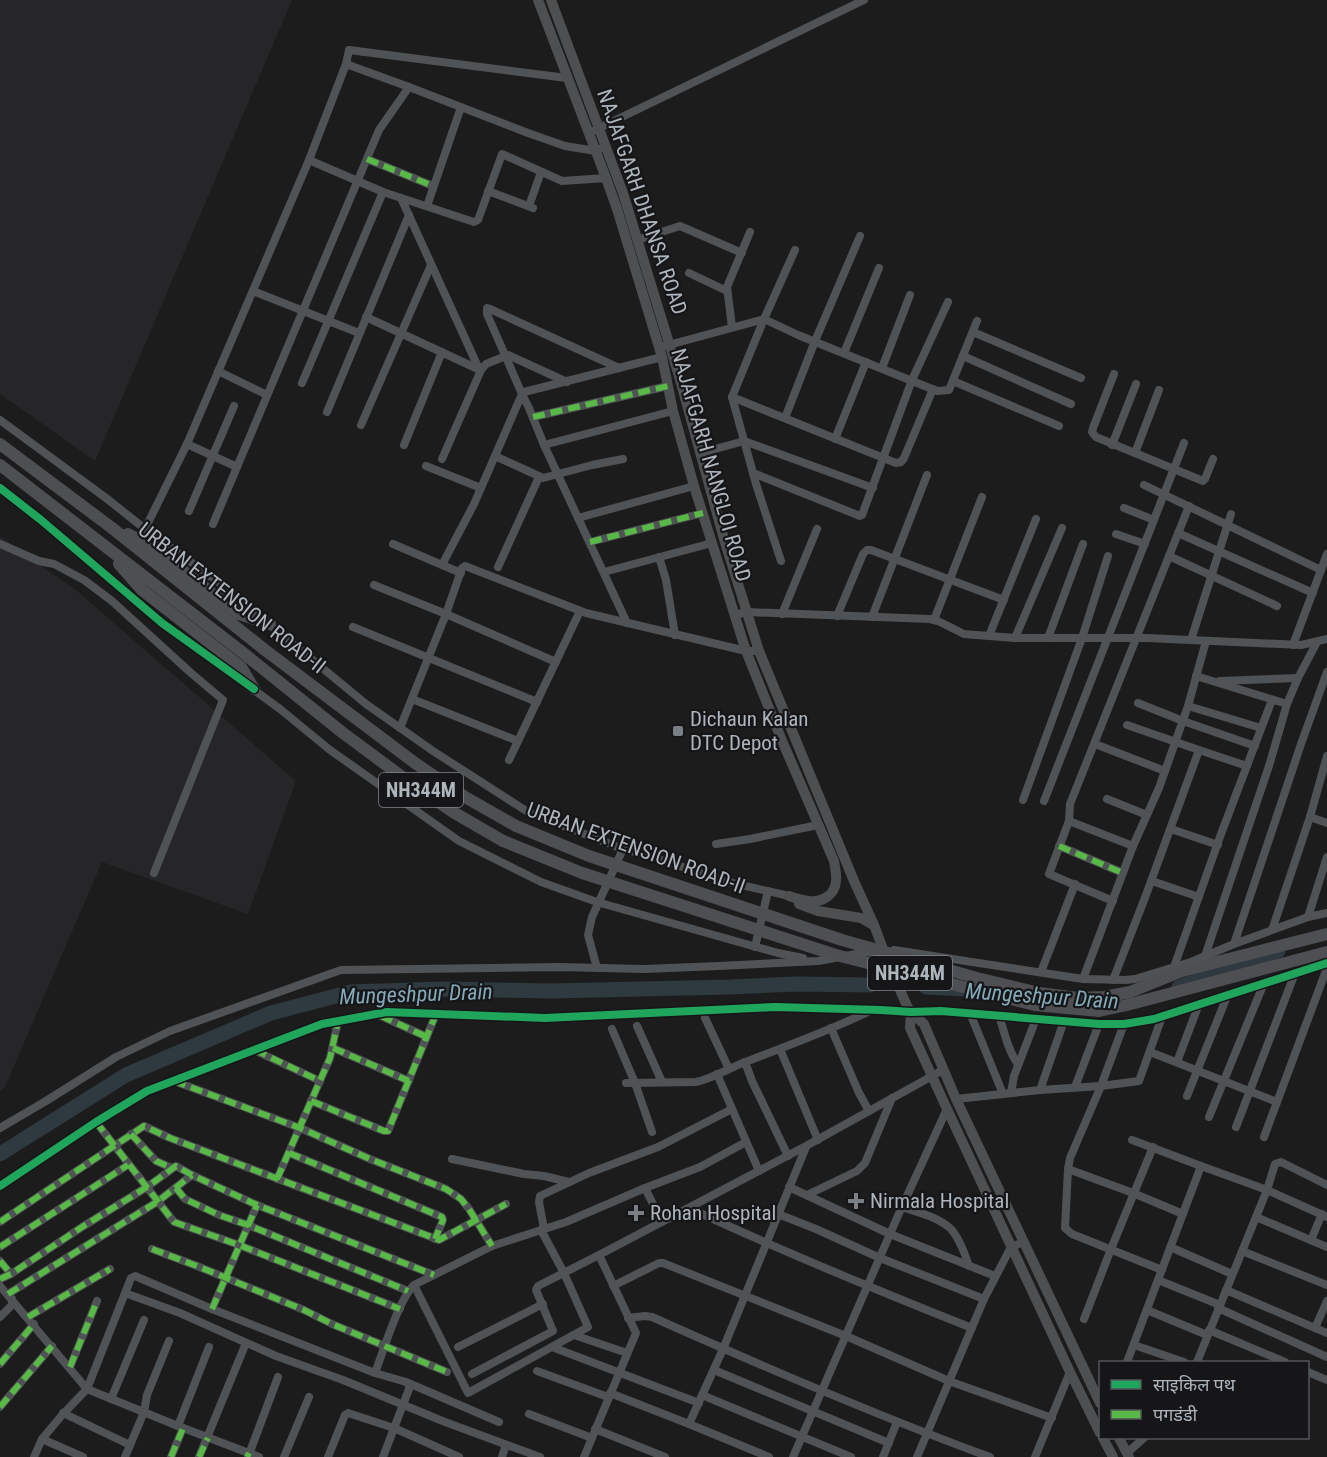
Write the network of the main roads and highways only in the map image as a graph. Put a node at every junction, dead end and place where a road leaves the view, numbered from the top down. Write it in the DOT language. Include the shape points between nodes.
graph roads {
  1 [pos="552,2"];
  2 [pos="540,4"];
  3 [pos="594,131"];
  4 [pos="601,149"];
  5 [pos="663,350"];
  6 [pos="0,444"];
  7 [pos="0,465"];
  8 [pos="118,532"];
  9 [pos="103,545"];
  10 [pos="270,624"];
  11 [pos="254,689"];
  12 [pos="794,738"];
  13 [pos="783,743"];
  14 [pos="874,925"];
  15 [pos="1327,934"];
  16 [pos="1327,952"];
  17 [pos="911,1012"];
  18 [pos="1099,1399"];
  19 [pos="1099,1428"];
  20 [pos="1104,1439"];
  21 [pos="1120,1439"];
  22 [pos="1128,1455"];
  23 [pos="1113,1457"];
  1 -- 2 [label="main road"];
  1 -- 3 [label="main road, NAJAFGARH DHANSA ROAD"];
  2 -- 3 [label="main road, NAJAFGARH NANGLOI ROAD" via="567,78"];
  3 -- 4 [label="main road, NAJAFGARH NANGLOI ROAD"];
  4 -- 5 [label="main road, NAJAFGARH NANGLOI ROAD" via="606,178"];
  4 -- 5 [label="main road, NAJAFGARH DHANSA ROAD" via="623,193"];
  5 -- 12 [label="main road, NAJAFGARH DHANSA ROAD" via="701,453 759,651"];
  5 -- 13 [label="main road, NAJAFGARH NANGLOI ROAD" via="673,411 694,486 746,651"];
  6 -- 8 [label="highway, URBAN EXTENSION ROAD-II / NH344M"];
  7 -- 9 [label="highway, URBAN EXTENSION ROAD-II / NH344M"];
  8 -- 10 [label="highway" via="152,546 239,614"];
  8 -- 15 [label="highway, URBAN EXTENSION ROAD-II / NH344M, bridge" via="415,763 516,826 589,856 842,940 977,978 1078,998 1130,992 1182,971"];
  9 -- 11 [label="highway" via="142,590 241,667"];
  9 -- 16 [label="highway, URBAN EXTENSION ROAD-II / NH344M, bridge" via="344,733 453,812 503,841 582,873 836,955 1035,1005 1066,1009 1099,1011 1127,1005"];
  12 -- 13 [label="main road"];
  12 -- 14 [label="main road, NAJAFGARH DHANSA ROAD"];
  13 -- 14 [label="main road, NAJAFGARH NANGLOI ROAD" via="834,861 836,875 830,895 815,901 789,896 800,905 861,918"];
  14 -- 17 [label="main road"];
  17 -- 18 [label="main road" via="924,1024"];
  17 -- 19 [label="main road" via="910,1028 946,1109"];
  20 -- 23 [label="main road"];
  21 -- 22 [label="main road"];
}
